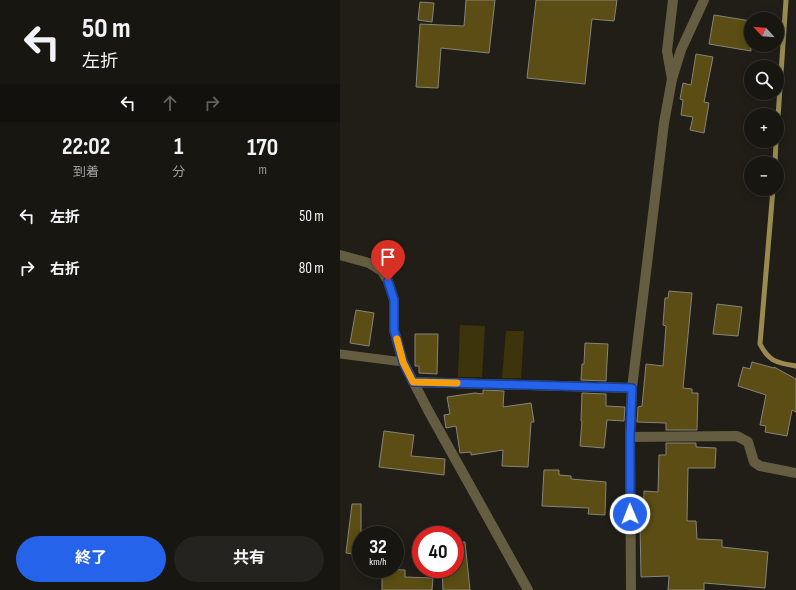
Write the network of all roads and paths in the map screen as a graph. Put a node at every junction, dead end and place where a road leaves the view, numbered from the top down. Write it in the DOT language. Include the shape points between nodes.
graph roads {
  1 [pos="673,0"];
  2 [pos="704,0"];
  3 [pos="672,79"];
  4 [pos="340,255"];
  5 [pos="340,354"];
  6 [pos="403,362"];
  7 [pos="413,382"];
  8 [pos="632,388"];
  9 [pos="630,437"];
  10 [pos="796,473"];
  11 [pos="528,590"];
  12 [pos="631,590"];
  1 -- 3 [label="street" via="667,52"];
  2 -- 3 [label="street" via="681,50"];
  3 -- 8 [label="street" via="664,123"];
  4 -- 6 [label="street" via="369,263 382,271 388,281 394,300 394,330"];
  5 -- 6 [label="lane"];
  6 -- 7 [label="street"];
  7 -- 8 [label="street"];
  7 -- 11 [label="street"];
  8 -- 9 [label="street"];
  9 -- 10 [label="street" via="737,436 748,442 754,462 760,466"];
  9 -- 12 [label="street"];
}
